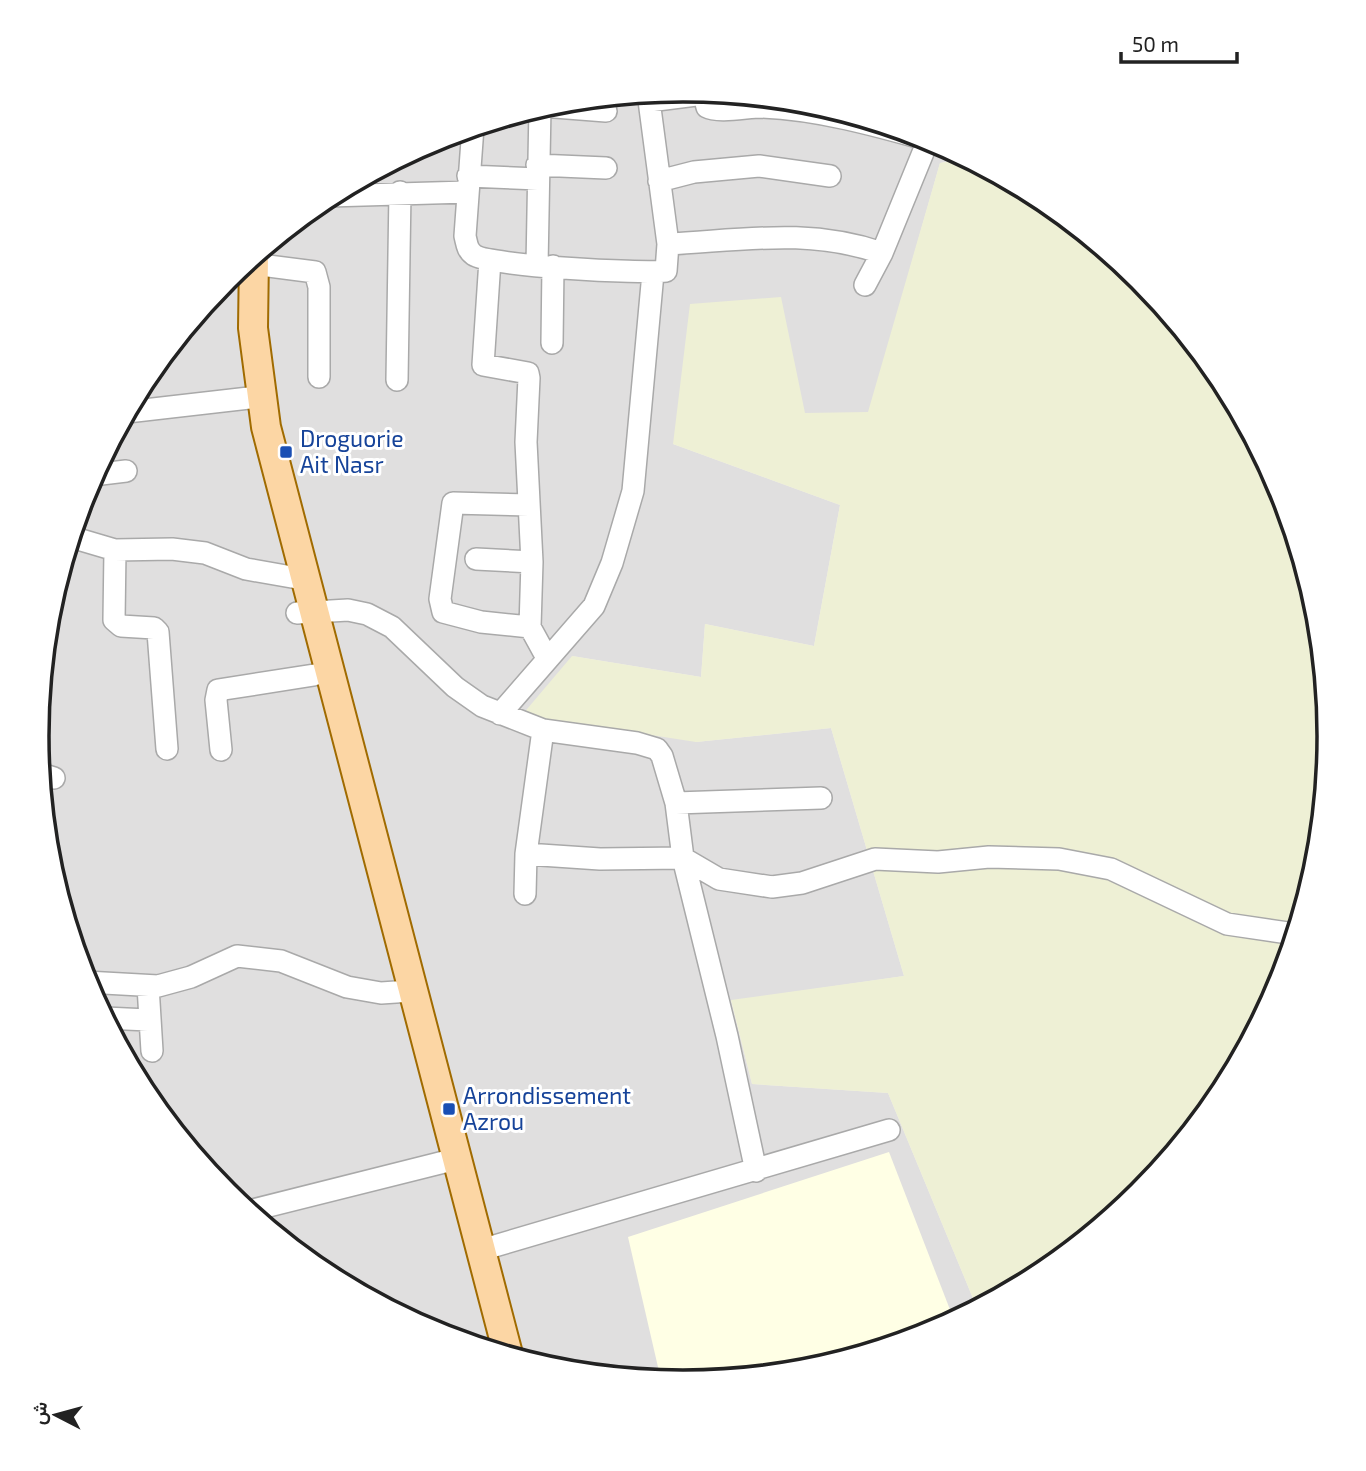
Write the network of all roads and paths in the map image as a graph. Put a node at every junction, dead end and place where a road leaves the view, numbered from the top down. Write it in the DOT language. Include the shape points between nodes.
graph roads {
  1 [pos="649,103"];
  2 [pos="706,103"];
  3 [pos="771,108"];
  4 [pos="585,110"];
  5 [pos="607,111"];
  6 [pos="540,118"];
  7 [pos="472,138"];
  8 [pos="925,149"];
  9 [pos="606,168"];
  10 [pos="538,172"];
  11 [pos="830,176"];
  12 [pos="659,181"];
  13 [pos="468,184"];
  14 [pos="400,192"];
  15 [pos="352,195"];
  16 [pos="668,244"];
  17 [pos="882,253"];
  18 [pos="490,260"];
  19 [pos="260,264"];
  20 [pos="545,266"];
  21 [pos="250,273"];
  22 [pos="653,273"];
  23 [pos="248,275"];
  24 [pos="865,285"];
  25 [pos="552,342"];
  26 [pos="319,377"];
  27 [pos="397,380"];
  28 [pos="249,398"];
  29 [pos="139,411"];
  30 [pos="126,471"];
  31 [pos="106,473"];
  32 [pos="529,505"];
  33 [pos="81,540"];
  34 [pos="115,550"];
  35 [pos="476,559"];
  36 [pos="532,562"];
  37 [pos="296,578"];
  38 [pos="305,613"];
  39 [pos="530,627"];
  40 [pos="547,658"];
  41 [pos="314,675"];
  42 [pos="500,714"];
  43 [pos="543,730"];
  44 [pos="167,749"];
  45 [pos="221,750"];
  46 [pos="821,798"];
  47 [pos="676,803"];
  48 [pos="526,854"];
  49 [pos="683,858"];
  50 [pos="525,894"];
  51 [pos="1285,933"];
  52 [pos="99,983"];
  53 [pos="148,985"];
  54 [pos="404,992"];
  55 [pos="115,1018"];
  56 [pos="148,1020"];
  57 [pos="152,1051"];
  58 [pos="889,1130"];
  59 [pos="448,1161"];
  60 [pos="756,1171"];
  61 [pos="261,1208"];
  62 [pos="481,1251"];
  63 [pos="488,1339"];
  64 [pos="505,1344"];
  1 -- 12 [label="street"];
  2 -- 3 [label="street" via="712,110"];
  4 -- 5 [label="street"];
  6 -- 10 [label="street"];
  7 -- 13 [label="street"];
  8 -- 17 [label="street"];
  9 -- 10 [label="street"];
  10 -- 13 [label="street"];
  10 -- 20 [label="street"];
  11 -- 12 [label="street" via="759,166 694,172"];
  12 -- 16 [label="street"];
  13 -- 14 [label="street"];
  13 -- 18 [label="street" via="467,249"];
  14 -- 15 [label="street"];
  14 -- 27 [label="street"];
  16 -- 17 [label="street" via="776,235 848,242"];
  16 -- 22 [label="street" via="666,271"];
  17 -- 24 [label="street"];
  18 -- 20 [label="street"];
  18 -- 32 [label="street" via="483,365 528,373"];
  19 -- 26 [label="street" via="315,272"];
  20 -- 22 [label="street"];
  20 -- 25 [label="street"];
  21 -- 37 [label="main road" via="259,392"];
  22 -- 40 [label="street" via="633,491 594,606"];
  23 -- 28 [label="main road" via="242,325"];
  28 -- 29 [label="street"];
  28 -- 37 [label="main road"];
  30 -- 31 [label="street"];
  32 -- 36 [label="street"];
  32 -- 39 [label="street" via="453,503 440,599 443,612"];
  33 -- 34 [label="street"];
  34 -- 37 [label="street" via="188,550"];
  34 -- 44 [label="street" via="114,620 121,626 158,632"];
  35 -- 36 [label="street"];
  36 -- 39 [label="street"];
  37 -- 38 [label="main road"];
  38 -- 41 [label="main road"];
  38 -- 42 [label="street" via="348,610 367,614 392,627 455,687"];
  38 -- 54 [label="main road"];
  39 -- 40 [label="street"];
  40 -- 42 [label="street"];
  41 -- 45 [label="street" via="218,690"];
  41 -- 54 [label="main road"];
  42 -- 43 [label="street"];
  43 -- 47 [label="street" via="657,749"];
  43 -- 48 [label="street"];
  46 -- 47 [label="street"];
  47 -- 49 [label="street"];
  48 -- 49 [label="street"];
  48 -- 50 [label="street"];
  49 -- 51 [label="street" via="719,878 772,887 802,883 875,859 938,862 1023,857 1082,862 1111,869 1227,924"];
  49 -- 60 [label="street"];
  52 -- 53 [label="street"];
  53 -- 54 [label="street" via="191,977 237,956 281,961 347,987"];
  53 -- 56 [label="street"];
  54 -- 59 [label="main road"];
  55 -- 56 [label="street"];
  56 -- 57 [label="street"];
  58 -- 60 [label="street"];
  59 -- 61 [label="street"];
  59 -- 62 [label="main road"];
  59 -- 63 [label="main road"];
  60 -- 62 [label="street"];
  62 -- 64 [label="main road"];
}
